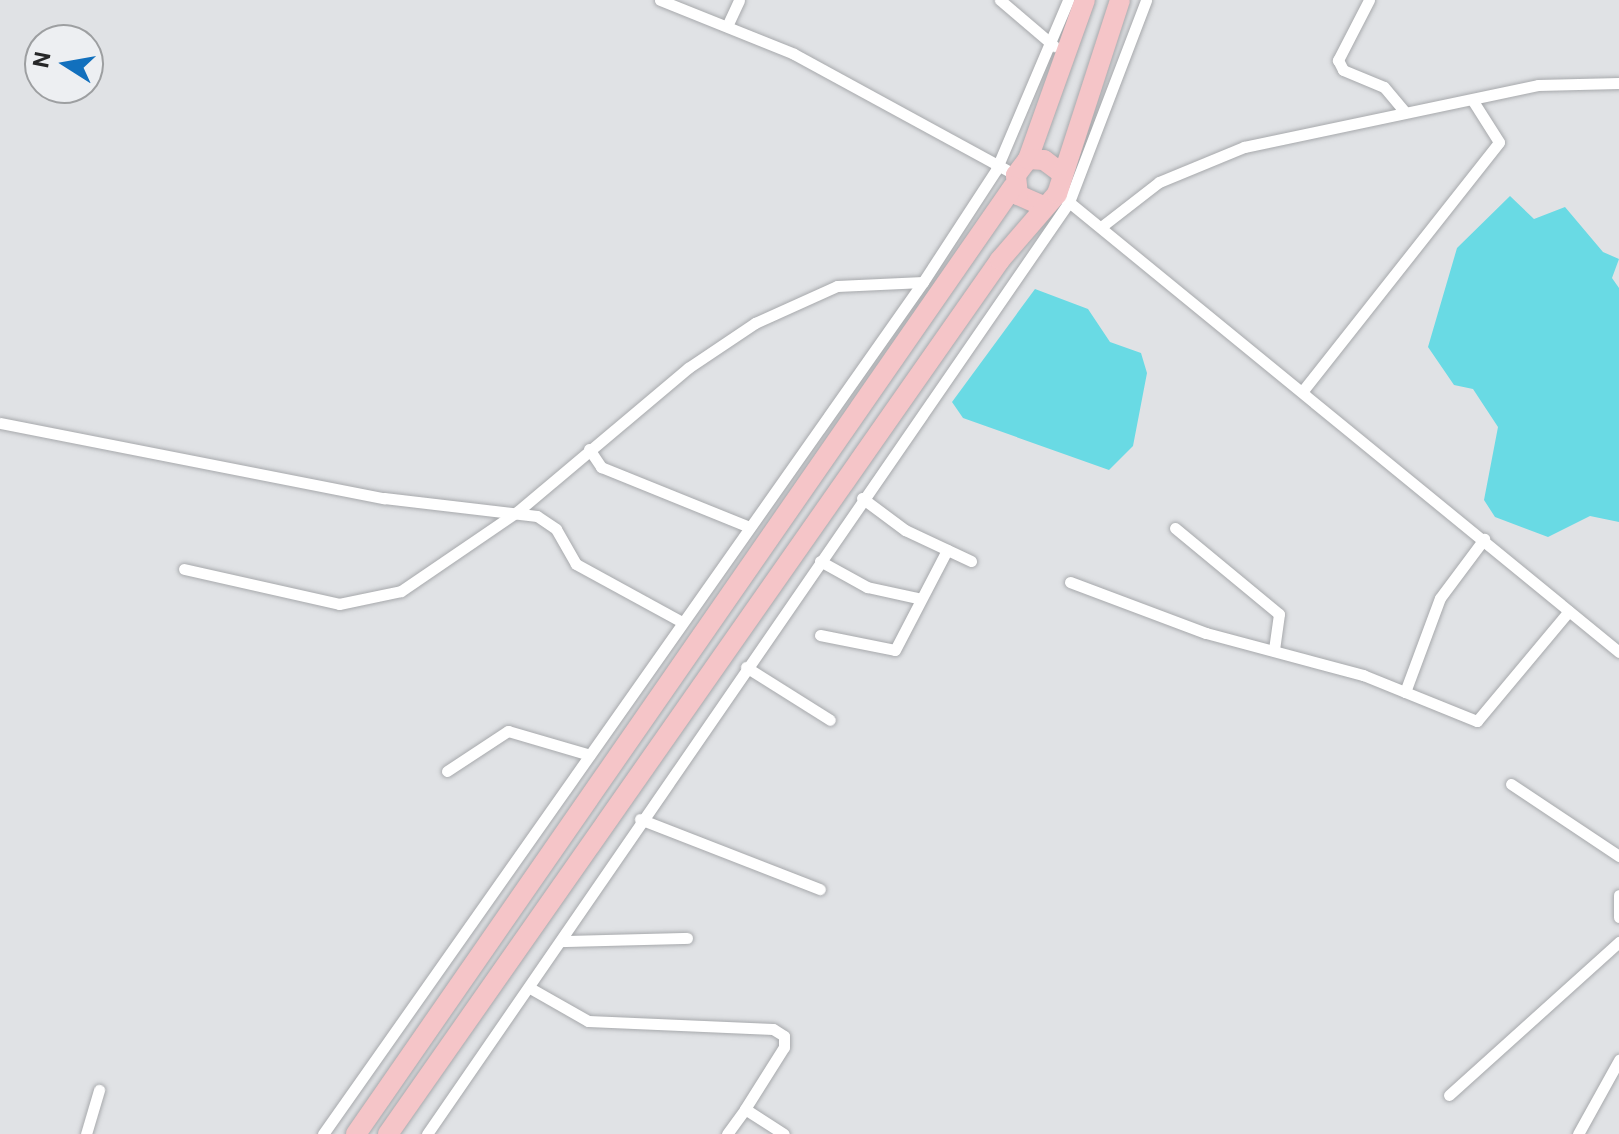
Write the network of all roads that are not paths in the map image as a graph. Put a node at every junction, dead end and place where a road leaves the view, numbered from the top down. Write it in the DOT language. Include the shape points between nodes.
graph roads {
  1 [pos="660,0"];
  2 [pos="739,0"];
  3 [pos="1000,0"];
  4 [pos="1068,0"];
  5 [pos="1085,0"];
  6 [pos="1120,0"];
  7 [pos="1146,0"];
  8 [pos="1369,0"];
  9 [pos="728,24"];
  10 [pos="1054,46"];
  11 [pos="1619,83"];
  12 [pos="1473,101"];
  13 [pos="1404,111"];
  14 [pos="1013,173"];
  15 [pos="1061,173"];
  16 [pos="1056,201"];
  17 [pos="1101,227"];
  18 [pos="923,282"];
  19 [pos="1305,388"];
  20 [pos="0,423"];
  21 [pos="589,449"];
  22 [pos="862,498"];
  23 [pos="517,512"];
  24 [pos="747,526"];
  25 [pos="1175,528"];
  26 [pos="1484,539"];
  27 [pos="947,550"];
  28 [pos="820,561"];
  29 [pos="971,561"];
  30 [pos="184,569"];
  31 [pos="1070,582"];
  32 [pos="917,598"];
  33 [pos="1569,611"];
  34 [pos="680,621"];
  35 [pos="820,635"];
  36 [pos="1274,651"];
  37 [pos="1619,652"];
  38 [pos="746,667"];
  39 [pos="1405,692"];
  40 [pos="830,720"];
  41 [pos="590,755"];
  42 [pos="447,771"];
  43 [pos="1511,784"];
  44 [pos="640,819"];
  45 [pos="1619,856"];
  46 [pos="820,889"];
  47 [pos="1619,895"];
  48 [pos="1619,917"];
  49 [pos="687,938"];
  50 [pos="562,941"];
  51 [pos="1619,942"];
  52 [pos="530,988"];
  53 [pos="1619,1060"];
  54 [pos="99,1090"];
  55 [pos="1449,1095"];
  56 [pos="745,1109"];
  57 [pos="86,1134"];
  58 [pos="323,1134"];
  59 [pos="356,1134"];
  60 [pos="388,1134"];
  61 [pos="427,1134"];
  62 [pos="727,1134"];
  63 [pos="784,1134"];
  64 [pos="1578,1134"];
  1 -- 9 [label="street"];
  2 -- 9 [label="street"];
  3 -- 10 [label="street"];
  4 -- 10 [label="street"];
  5 -- 14 [label="highway"];
  6 -- 15 [label="highway"];
  7 -- 16 [label="street"];
  8 -- 13 [label="street" via="1338,60 1343,70 1384,87"];
  9 -- 14 [label="street"];
  10 -- 14 [label="street"];
  11 -- 12 [label="street" via="1538,85"];
  12 -- 13 [label="street"];
  12 -- 19 [label="street" via="1499,142"];
  13 -- 17 [label="street" via="1244,147 1159,182"];
  14 -- 15 [label="highway" via="1044,160"];
  14 -- 16 [label="highway" via="1024,201"];
  14 -- 18 [label="street"];
  14 -- 59 [label="highway"];
  15 -- 16 [label="highway"];
  16 -- 17 [label="street"];
  16 -- 22 [label="street"];
  16 -- 60 [label="highway"];
  17 -- 19 [label="street"];
  18 -- 21 [label="street" via="878,279 795,301 688,368"];
  18 -- 24 [label="street"];
  19 -- 26 [label="street"];
  20 -- 23 [label="street" via="424,505"];
  21 -- 23 [label="street"];
  21 -- 24 [label="street" via="601,467"];
  22 -- 27 [label="street"];
  22 -- 28 [label="street"];
  23 -- 30 [label="street" via="415,585 349,604"];
  23 -- 34 [label="street" via="546,520 576,564"];
  24 -- 34 [label="street"];
  25 -- 36 [label="street" via="1279,614"];
  26 -- 33 [label="street"];
  26 -- 39 [label="street" via="1440,598"];
  27 -- 29 [label="street"];
  27 -- 32 [label="street"];
  28 -- 32 [label="street" via="867,587"];
  28 -- 38 [label="street"];
  31 -- 36 [label="street"];
  32 -- 35 [label="street" via="901,644 888,653"];
  33 -- 37 [label="street"];
  33 -- 39 [label="street" via="1477,721"];
  34 -- 41 [label="street"];
  36 -- 39 [label="street"];
  38 -- 40 [label="street"];
  38 -- 44 [label="street"];
  41 -- 42 [label="street" via="508,731"];
  41 -- 58 [label="street"];
  43 -- 45 [label="street"];
  44 -- 46 [label="street"];
  44 -- 50 [label="street"];
  47 -- 48 [label="street"];
  49 -- 50 [label="street"];
  50 -- 52 [label="street"];
  51 -- 55 [label="street"];
  52 -- 56 [label="street" via="588,1021 773,1029 784,1036 784,1047"];
  52 -- 61 [label="street"];
  53 -- 64 [label="street"];
  54 -- 57 [label="street"];
  56 -- 62 [label="street"];
  56 -- 63 [label="street"];
}
